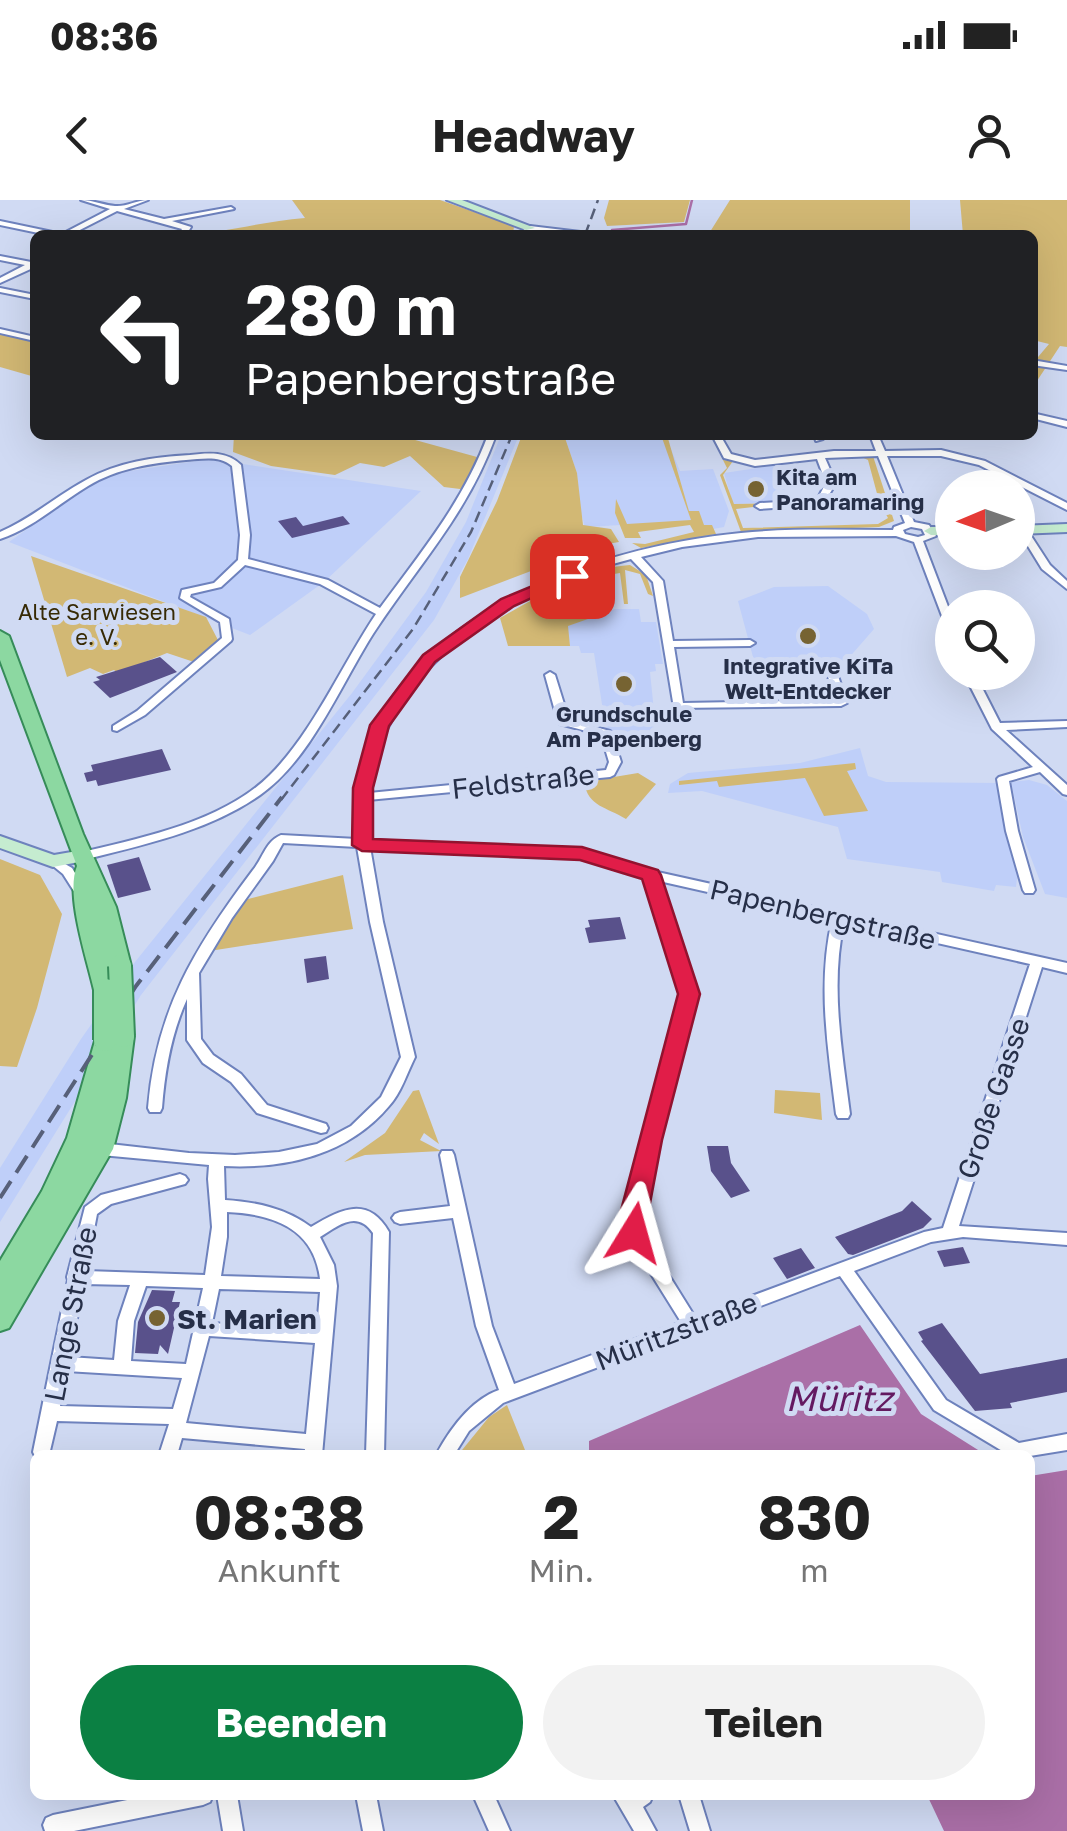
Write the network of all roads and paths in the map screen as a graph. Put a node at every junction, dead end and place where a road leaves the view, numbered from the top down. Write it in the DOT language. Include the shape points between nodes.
graph roads {
  1 [pos="84,200"];
  2 [pos="145,200"];
  3 [pos="452,200"];
  4 [pos="232,209"];
  5 [pos="114,210"];
  6 [pos="162,221"];
  7 [pos="0,223"];
  8 [pos="530,228"];
  9 [pos="36,230"];
  10 [pos="72,230"];
  11 [pos="181,230"];
  12 [pos="527,230"];
  13 [pos="547,230"];
  14 [pos="0,258"];
  15 [pos="30,263"];
  16 [pos="30,266"];
  17 [pos="0,282"];
  18 [pos="0,290"];
  19 [pos="30,297"];
  20 [pos="0,330"];
  21 [pos="30,338"];
  22 [pos="1038,363"];
  23 [pos="1067,368"];
  24 [pos="1038,417"];
  25 [pos="1067,424"];
  26 [pos="490,440"];
  27 [pos="719,440"];
  28 [pos="876,440"];
  29 [pos="934,440"];
  30 [pos="881,453"];
  31 [pos="941,453"];
  32 [pos="820,456"];
  33 [pos="760,506"];
  34 [pos="1067,507"];
  35 [pos="910,524"];
  36 [pos="1067,528"];
  37 [pos="1035,529"];
  38 [pos="898,533"];
  39 [pos="935,534"];
  40 [pos="0,536"];
  41 [pos="924,536"];
  42 [pos="731,537"];
  43 [pos="743,551"];
  44 [pos="1035,551"];
  45 [pos="634,556"];
  46 [pos="242,561"];
  47 [pos="218,585"];
  48 [pos="1067,586"];
  49 [pos="940,590"];
  50 [pos="203,608"];
  51 [pos="382,614"];
  52 [pos="0,636"];
  53 [pos="750,643"];
  54 [pos="668,644"];
  55 [pos="7,674"];
  56 [pos="550,676"];
  57 [pos="833,676"];
  58 [pos="977,690"];
  59 [pos="1067,724"];
  60 [pos="996,727"];
  61 [pos="117,728"];
  62 [pos="1038,769"];
  63 [pos="1067,790"];
  64 [pos="362,797"];
  65 [pos="0,842"];
  66 [pos="362,845"];
  67 [pos="83,856"];
  68 [pos="52,861"];
  69 [pos="651,875"];
  70 [pos="1029,890"];
  71 [pos="86,900"];
  72 [pos="839,916"];
  73 [pos="1037,963"];
  74 [pos="1067,968"];
  75 [pos="193,973"];
  76 [pos="155,1108"];
  77 [pos="843,1114"];
  78 [pos="321,1128"];
  79 [pos="90,1148"];
  80 [pos="446,1155"];
  81 [pos="217,1161"];
  82 [pos="180,1180"];
  83 [pos="221,1206"];
  84 [pos="459,1211"];
  85 [pos="400,1218"];
  86 [pos="949,1232"];
  87 [pos="314,1234"];
  88 [pos="1067,1238"];
  89 [pos="843,1268"];
  90 [pos="74,1278"];
  91 [pos="140,1280"];
  92 [pos="213,1282"];
  93 [pos="0,1284"];
  94 [pos="329,1286"];
  95 [pos="0,1320"];
  96 [pos="692,1326"];
  97 [pos="202,1329"];
  98 [pos="325,1337"];
  99 [pos="60,1364"];
  100 [pos="122,1366"];
  101 [pos="191,1371"];
  102 [pos="509,1393"];
  103 [pos="51,1414"];
  104 [pos="178,1424"];
  105 [pos="1067,1442"];
  106 [pos="313,1449"];
  107 [pos="42,1450"];
  108 [pos="170,1450"];
  109 [pos="375,1450"];
  110 [pos="448,1450"];
  111 [pos="1015,1450"];
  112 [pos="1023,1450"];
  113 [pos="178,1800"];
  114 [pos="228,1800"];
  115 [pos="367,1800"];
  116 [pos="485,1800"];
  117 [pos="633,1800"];
  118 [pos="690,1800"];
  119 [pos="53,1825"];
  120 [pos="233,1831"];
  121 [pos="372,1831"];
  122 [pos="500,1831"];
  123 [pos="646,1831"];
  124 [pos="700,1831"];
  1 -- 5 [label="street"];
  2 -- 5 [label="street"];
  3 -- 8 [label="street"];
  4 -- 6 [label="street"];
  5 -- 6 [label="street"];
  5 -- 10 [label="street"];
  6 -- 11 [label="street"];
  7 -- 9 [label="street"];
  8 -- 12 [label="street"];
  8 -- 13 [label="street"];
  14 -- 15 [label="street"];
  16 -- 17 [label="street"];
  18 -- 19 [label="street"];
  20 -- 21 [label="street"];
  22 -- 23 [label="street"];
  24 -- 25 [label="street"];
  26 -- 51 [label="street" via="476,483"];
  27 -- 32 [label="street" via="727,456 742,462"];
  28 -- 30 [label="street"];
  29 -- 31 [label="street"];
  30 -- 31 [label="street"];
  30 -- 32 [label="street"];
  30 -- 35 [label="street"];
  31 -- 34 [label="street" via="982,463"];
  32 -- 33 [label="street" via="831,483 820,500"];
  35 -- 38 [label="street"];
  35 -- 41 [label="street"];
  36 -- 37 [label="street"];
  38 -- 41 [label="street"];
  38 -- 42 [label="street"];
  39 -- 41 [label="street"];
  40 -- 46 [label="street" via="42,517 102,475 214,456 236,465"];
  41 -- 49 [label="street"];
  42 -- 43 [label="street"];
  42 -- 45 [label="street"];
  44 -- 48 [label="street"];
  45 -- 54 [label="street" via="658,581"];
  45 -- 64 [label="street" via="508,602 429,658 380,725"];
  46 -- 47 [label="street"];
  46 -- 51 [label="street" via="324,582"];
  47 -- 50 [label="street"];
  47 -- 50 [label="street" via="186,592 185,598"];
  50 -- 61 [label="street" via="225,621 226,640"];
  51 -- 67 [label="street" via="265,787 207,817"];
  52 -- 55 [label="main road"];
  53 -- 54 [label="street"];
  54 -- 57 [label="street" via="678,706 842,703"];
  55 -- 67 [label="main road"];
  56 -- 64 [label="street, Feldstraße" via="564,722 606,733 615,762 610,773"];
  58 -- 60 [label="street"];
  59 -- 60 [label="street"];
  60 -- 62 [label="street"];
  62 -- 63 [label="street"];
  62 -- 70 [label="street" via="1004,779"];
  64 -- 66 [label="street"];
  65 -- 68 [label="street"];
  66 -- 69 [label="street, Papenbergstraße" via="582,854"];
  66 -- 75 [label="street, Papenbergstraße" via="275,842"];
  66 -- 81 [label="street" via="408,1057 400,1082 378,1115 334,1144 269,1160"];
  67 -- 68 [label="street"];
  67 -- 71 [label="main road"];
  67 -- 79 [label="main road, bridge" via="120,966 122,1036 114,1098"];
  68 -- 71 [label="street" via="68,870"];
  69 -- 72 [label="street, Papenbergstraße"];
  69 -- 96 [label="street" via="689,994 632,1218 634,1233"];
  71 -- 79 [label="main road, bridge" via="105,990"];
  72 -- 73 [label="street, Papenbergstraße"];
  72 -- 77 [label="street" via="832,998"];
  73 -- 74 [label="street, Papenbergstraße"];
  73 -- 86 [label="street, Große Gasse"];
  75 -- 76 [label="street" via="164,1033"];
  75 -- 78 [label="street" via="194,1040 208,1059 236,1078 262,1110"];
  79 -- 81 [label="street"];
  79 -- 93 [label="main road"];
  79 -- 95 [label="main road"];
  80 -- 84 [label="street"];
  81 -- 83 [label="street"];
  82 -- 90 [label="street, Lange Straße" via="93,1206"];
  83 -- 87 [label="street" via="258,1208"];
  83 -- 92 [label="street"];
  84 -- 85 [label="street"];
  84 -- 102 [label="street" via="484,1326"];
  86 -- 88 [label="street"];
  86 -- 89 [label="street, Müritzstraße"];
  87 -- 94 [label="street"];
  87 -- 109 [label="street" via="348,1214 363,1214 381,1232"];
  89 -- 96 [label="street, Müritzstraße"];
  89 -- 111 [label="street" via="940,1405"];
  90 -- 91 [label="street"];
  90 -- 99 [label="street, Lange Straße"];
  91 -- 92 [label="street"];
  91 -- 100 [label="street" via="126,1321"];
  92 -- 94 [label="street"];
  92 -- 97 [label="street"];
  94 -- 98 [label="street"];
  96 -- 102 [label="street, Müritzstraße"];
  97 -- 98 [label="street"];
  97 -- 101 [label="street"];
  98 -- 106 [label="street"];
  99 -- 100 [label="street"];
  99 -- 103 [label="street, Lange Straße"];
  100 -- 101 [label="street"];
  101 -- 104 [label="street"];
  102 -- 110 [label="street, Müritzstraße" via="472,1416"];
  103 -- 104 [label="street"];
  103 -- 107 [label="street, Lange Straße"];
  104 -- 106 [label="street"];
  104 -- 108 [label="street"];
  105 -- 112 [label="street"];
  113 -- 119 [label="street"];
  114 -- 120 [label="street"];
  115 -- 121 [label="street"];
  116 -- 122 [label="street"];
  117 -- 123 [label="street"];
  118 -- 124 [label="street"];
}
